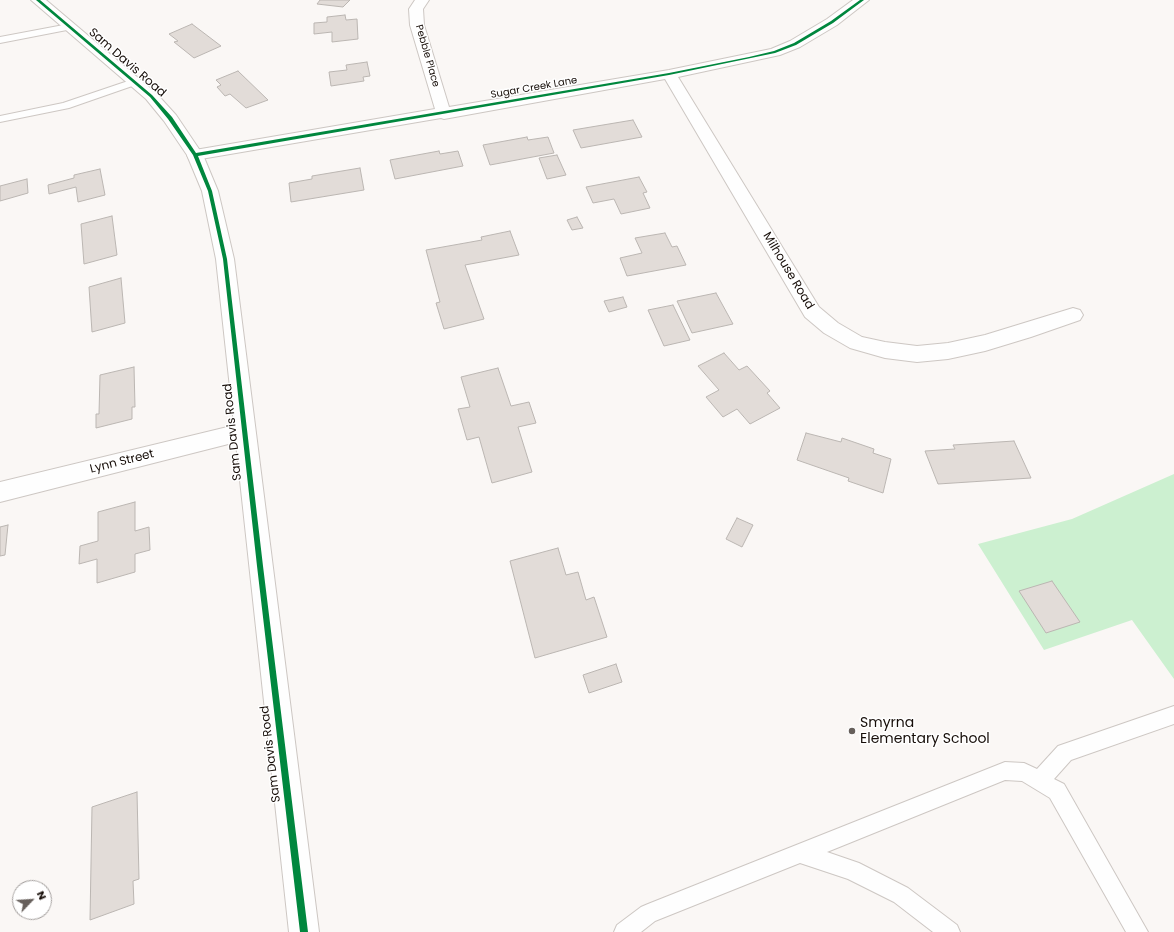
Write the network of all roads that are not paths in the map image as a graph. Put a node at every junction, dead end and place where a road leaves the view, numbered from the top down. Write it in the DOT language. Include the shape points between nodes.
graph roads {
  1 [pos="38,0"];
  2 [pos="422,0"];
  3 [pos="862,0"];
  4 [pos="69,27"];
  5 [pos="0,40"];
  6 [pos="669,74"];
  7 [pos="134,82"];
  8 [pos="444,114"];
  9 [pos="0,119"];
  10 [pos="195,155"];
  11 [pos="1073,315"];
  12 [pos="244,432"];
  13 [pos="0,492"];
  14 [pos="1174,715"];
  15 [pos="1039,781"];
  16 [pos="799,853"];
  17 [pos="304,932"];
  18 [pos="624,932"];
  19 [pos="950,932"];
  20 [pos="1138,932"];
  1 -- 4 [label="street, Sam Davis Road"];
  2 -- 8 [label="street, Pebble Place" via="416,9 417,25"];
  3 -- 6 [label="street, Sugar Creek Lane" via="816,33 775,52"];
  4 -- 5 [label="lane"];
  4 -- 7 [label="street, Sam Davis Road"];
  6 -- 8 [label="street, Sugar Creek Lane"];
  6 -- 11 [label="street, Milhouse Road" via="812,312 831,328 857,342 885,350 917,354 985,343"];
  7 -- 9 [label="lane" via="65,106"];
  7 -- 10 [label="street, Sam Davis Road" via="151,96 170,118"];
  8 -- 10 [label="street, Sugar Creek Lane"];
  10 -- 12 [label="street, Sam Davis Road" via="210,191 225,259"];
  12 -- 13 [label="street, Lynn Street"];
  12 -- 17 [label="street, Sam Davis Road"];
  14 -- 15 [label="lane" via="1065,753"];
  15 -- 16 [label="lane" via="1024,772 1005,770"];
  15 -- 20 [label="lane" via="1057,791"];
  16 -- 18 [label="lane" via="648,914"];
  16 -- 19 [label="lane" via="852,870 901,895"];
}
